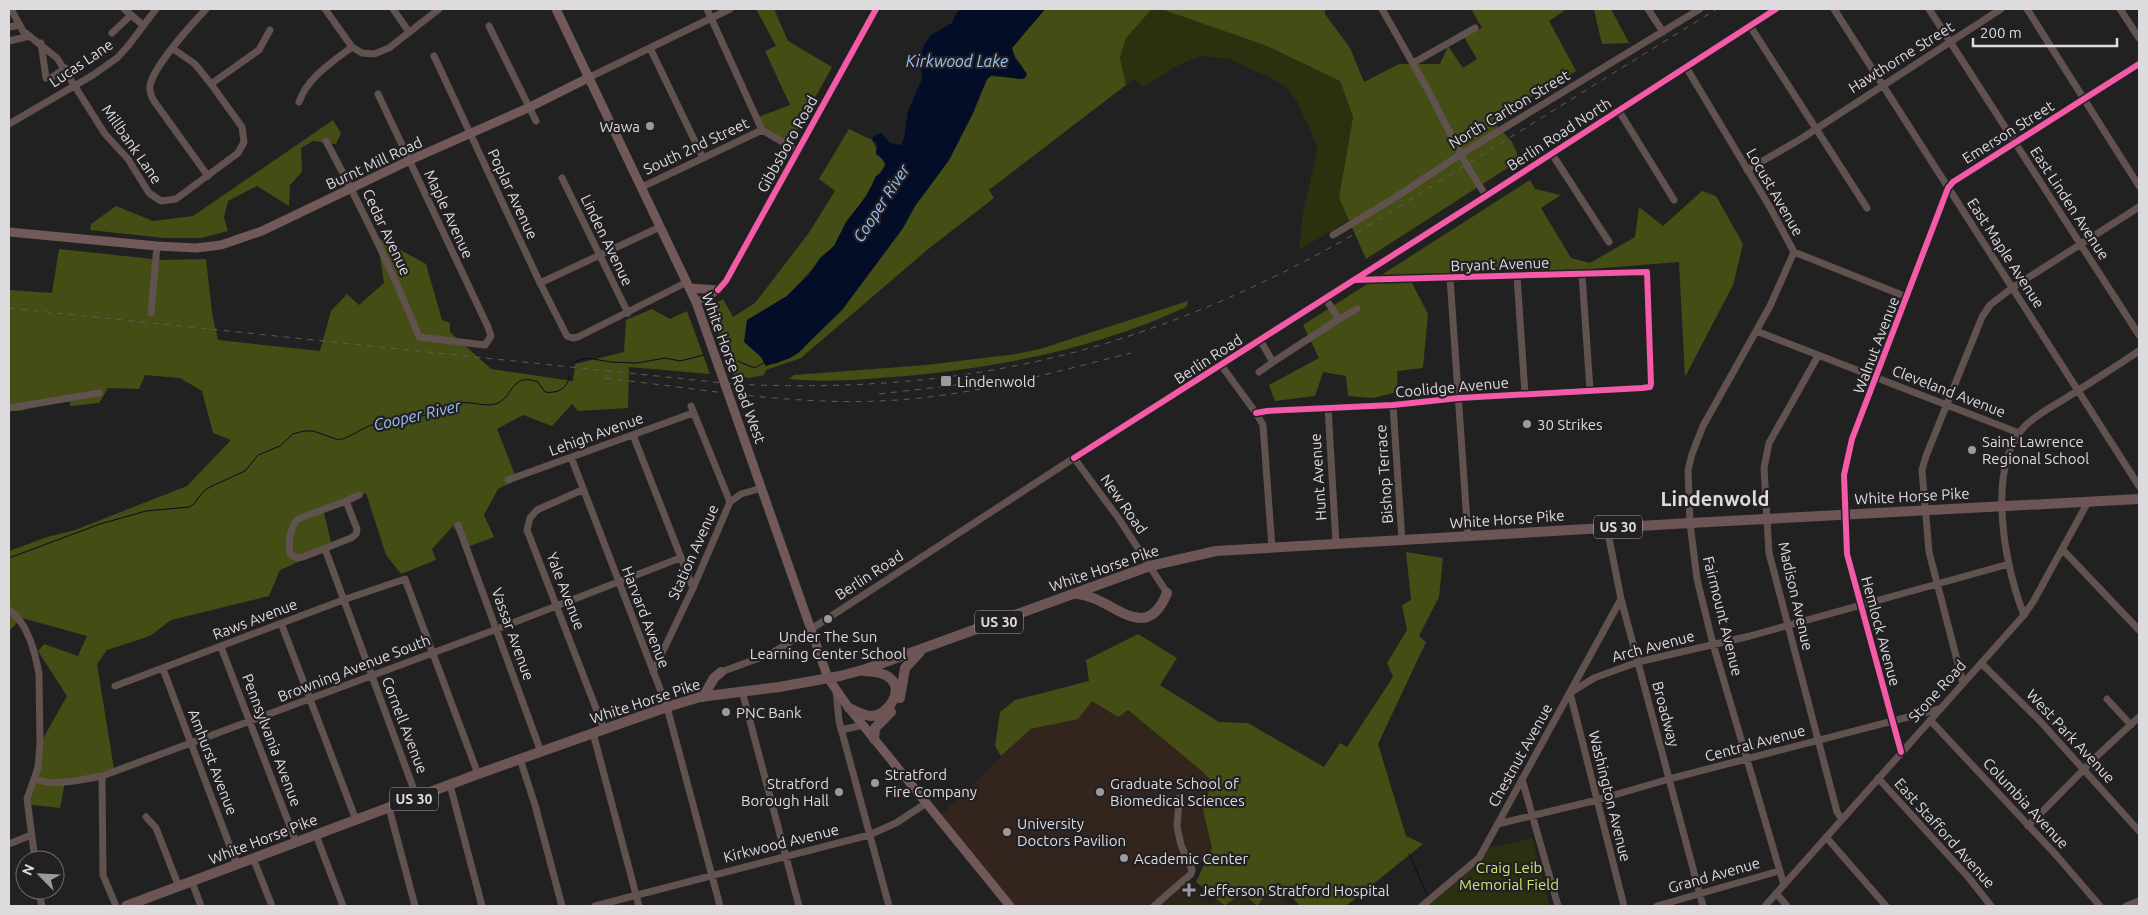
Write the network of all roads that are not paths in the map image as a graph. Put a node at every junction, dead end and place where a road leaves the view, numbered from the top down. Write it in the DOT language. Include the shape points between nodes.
graph roads {
  1 [pos="124,9"];
  2 [pos="156,9"];
  3 [pos="206,9"];
  4 [pos="325,9"];
  5 [pos="393,9"];
  6 [pos="439,9"];
  7 [pos="556,9"];
  8 [pos="707,9"];
  9 [pos="730,9"];
  10 [pos="876,9"];
  11 [pos="1382,9"];
  12 [pos="1648,9"];
  13 [pos="1700,9"];
  14 [pos="1776,9"];
  15 [pos="1834,9"];
  16 [pos="1929,9"];
  17 [pos="2001,9"];
  18 [pos="2027,9"];
  19 [pos="2120,9"];
  20 [pos="9,12"];
  21 [pos="131,15"];
  22 [pos="711,18"];
  23 [pos="20,25"];
  24 [pos="143,25"];
  25 [pos="489,26"];
  26 [pos="1750,26"];
  27 [pos="9,27"];
  28 [pos="1475,28"];
  29 [pos="270,30"];
  30 [pos="409,32"];
  31 [pos="1663,32"];
  32 [pos="112,33"];
  33 [pos="30,36"];
  34 [pos="2139,38"];
  35 [pos="9,41"];
  36 [pos="1951,42"];
  37 [pos="41,43"];
  38 [pos="352,47"];
  39 [pos="172,48"];
  40 [pos="650,48"];
  41 [pos="434,56"];
  42 [pos="1413,63"];
  43 [pos="2139,64"];
  44 [pos="1686,67"];
  45 [pos="64,68"];
  46 [pos="590,77"];
  47 [pos="211,84"];
  48 [pos="75,85"];
  49 [pos="1883,85"];
  50 [pos="378,94"];
  51 [pos="2084,100"];
  52 [pos="299,102"];
  53 [pos="530,107"];
  54 [pos="1618,111"];
  55 [pos="536,121"];
  56 [pos="9,124"];
  57 [pos="1816,128"];
  58 [pos="762,130"];
  59 [pos="469,134"];
  60 [pos="326,141"];
  61 [pos="2015,143"];
  62 [pos="798,150"];
  63 [pos="1461,154"];
  64 [pos="1552,154"];
  65 [pos="703,158"];
  66 [pos="408,161"];
  67 [pos="1747,170"];
  68 [pos="208,176"];
  69 [pos="562,178"];
  70 [pos="2139,186"];
  71 [pos="642,187"];
  72 [pos="351,188"];
  73 [pos="1948,188"];
  74 [pos="1486,196"];
  75 [pos="1674,200"];
  76 [pos="2139,207"];
  77 [pos="1867,208"];
  78 [pos="660,227"];
  79 [pos="9,232"];
  80 [pos="1333,235"];
  81 [pos="1609,242"];
  82 [pos="2080,244"];
  83 [pos="157,246"];
  84 [pos="1794,252"];
  85 [pos="599,256"];
  86 [pos="1582,274"];
  87 [pos="1517,276"];
  88 [pos="1450,278"];
  89 [pos="1354,280"];
  90 [pos="540,283"];
  91 [pos="688,285"];
  92 [pos="2012,288"];
  93 [pos="718,290"];
  94 [pos="1907,297"];
  95 [pos="1325,298"];
  96 [pos="696,302"];
  97 [pos="1357,309"];
  98 [pos="151,313"];
  99 [pos="628,313"];
  100 [pos="1339,319"];
  101 [pos="1756,331"];
  102 [pos="2139,335"];
  103 [pos="419,337"];
  104 [pos="1260,340"];
  105 [pos="2139,351"];
  106 [pos="1818,356"];
  107 [pos="1274,362"];
  108 [pos="1221,365"];
  109 [pos="1258,372"];
  110 [pos="1877,378"];
  111 [pos="1650,387"];
  112 [pos="1590,390"];
  113 [pos="2078,390"];
  114 [pos="98,393"];
  115 [pos="1525,394"];
  116 [pos="1459,398"];
  117 [pos="1393,405"];
  118 [pos="1947,405"];
  119 [pos="9,408"];
  120 [pos="1328,408"];
  121 [pos="1256,413"];
  122 [pos="2019,433"];
  123 [pos="633,434"];
  124 [pos="571,457"];
  125 [pos="1074,458"];
  126 [pos="508,480"];
  127 [pos="2139,486"];
  128 [pos="762,488"];
  129 [pos="582,490"];
  130 [pos="359,496"];
  131 [pos="2139,499"];
  132 [pos="346,500"];
  133 [pos="730,502"];
  134 [pos="2088,502"];
  135 [pos="2003,506"];
  136 [pos="1925,510"];
  137 [pos="1845,514"];
  138 [pos="1767,519"];
  139 [pos="1690,523"];
  140 [pos="458,525"];
  141 [pos="1607,528"];
  142 [pos="1468,537"];
  143 [pos="1402,541"];
  144 [pos="1336,544"];
  145 [pos="1272,548"];
  146 [pos="325,549"];
  147 [pos="2062,549"];
  148 [pos="680,558"];
  149 [pos="2009,564"];
  150 [pos="1150,566"];
  151 [pos="618,583"];
  152 [pos="1936,585"];
  153 [pos="693,588"];
  154 [pos="1074,594"];
  155 [pos="1168,594"];
  156 [pos="1621,599"];
  157 [pos="343,600"];
  158 [pos="1861,604"];
  159 [pos="556,606"];
  160 [pos="9,610"];
  161 [pos="2024,615"];
  162 [pos="281,623"];
  163 [pos="1787,624"];
  164 [pos="496,629"];
  165 [pos="811,630"];
  166 [pos="2139,630"];
  167 [pos="1713,644"];
  168 [pos="221,646"];
  169 [pos="923,649"];
  170 [pos="433,652"];
  171 [pos="1638,662"];
  172 [pos="1981,663"];
  173 [pos="163,669"];
  174 [pos="858,671"];
  175 [pos="653,672"];
  176 [pos="721,672"];
  177 [pos="371,674"];
  178 [pos="828,678"];
  179 [pos="1963,683"];
  180 [pos="115,686"];
  181 [pos="836,690"];
  182 [pos="742,691"];
  183 [pos="1570,692"];
  184 [pos="729,693"];
  185 [pos="703,697"];
  186 [pos="310,699"];
  187 [pos="2107,699"];
  188 [pos="666,707"];
  189 [pos="849,708"];
  190 [pos="1940,709"];
  191 [pos="2139,717"];
  192 [pos="1930,720"];
  193 [pos="251,721"];
  194 [pos="1892,722"];
  195 [pos="862,725"];
  196 [pos="2130,725"];
  197 [pos="604,729"];
  198 [pos="842,730"];
  199 [pos="593,732"];
  200 [pos="874,739"];
  201 [pos="1818,741"];
  202 [pos="191,743"];
  203 [pos="541,752"];
  204 [pos="1901,752"];
  205 [pos="520,759"];
  206 [pos="1746,759"];
  207 [pos="2084,769"];
  208 [pos="478,774"];
  209 [pos="102,776"];
  210 [pos="35,778"];
  211 [pos="1522,778"];
  212 [pos="1878,778"];
  213 [pos="1669,780"];
  214 [pos="450,785"];
  215 [pos="417,798"];
  216 [pos="1179,798"];
  217 [pos="1597,800"];
  218 [pos="925,804"];
  219 [pos="389,808"];
  220 [pos="1532,816"];
  221 [pos="146,817"];
  222 [pos="1842,819"];
  223 [pos="356,820"];
  224 [pos="1498,824"];
  225 [pos="2028,826"];
  226 [pos="2139,831"];
  227 [pos="316,835"];
  228 [pos="869,835"];
  229 [pos="31,836"];
  230 [pos="1826,837"];
  231 [pos="296,842"];
  232 [pos="9,844"];
  233 [pos="33,850"];
  234 [pos="785,856"];
  235 [pos="254,858"];
  236 [pos="237,865"];
  237 [pos="1779,870"];
  238 [pos="711,875"];
  239 [pos="192,882"];
  240 [pos="1784,885"];
  241 [pos="179,887"];
  242 [pos="1776,893"];
  243 [pos="1700,894"];
  244 [pos="636,895"];
  245 [pos="2139,901"];
  246 [pos="116,906"];
  247 [pos="126,906"];
  248 [pos="201,906"];
  249 [pos="272,906"];
  250 [pos="343,906"];
  251 [pos="415,906"];
  252 [pos="482,906"];
  253 [pos="562,906"];
  254 [pos="595,906"];
  255 [pos="640,906"];
  256 [pos="720,906"];
  257 [pos="798,906"];
  258 [pos="889,906"];
  259 [pos="1010,906"];
  260 [pos="1154,906"];
  261 [pos="1422,906"];
  262 [pos="1558,906"];
  263 [pos="1624,906"];
  264 [pos="1657,906"];
  265 [pos="1703,906"];
  266 [pos="1765,906"];
  267 [pos="1787,906"];
  268 [pos="1886,906"];
  269 [pos="1991,906"];
  270 [pos="2100,906"];
  271 [pos="2126,906"];
  1 -- 21 [label="street"];
  2 -- 24 [label="street, Lucas Lane"];
  3 -- 39 [label="street"];
  4 -- 38 [label="street"];
  5 -- 30 [label="street"];
  6 -- 30 [label="street"];
  7 -- 46 [label="main road, White Horse Road West"];
  8 -- 22 [label="street"];
  9 -- 22 [label="street, Burnt Mill Road"];
  10 -- 62 [label="street, Gibbsboro Road"];
  11 -- 42 [label="street"];
  12 -- 31 [label="street"];
  13 -- 31 [label="street, North Carlton Street"];
  14 -- 26 [label="street, Berlin Road North"];
  15 -- 49 [label="street, East Maple Avenue"];
  16 -- 36 [label="street, East Linden Avenue"];
  17 -- 36 [label="street, Hawthorne Street"];
  18 -- 51 [label="street"];
  19 -- 34 [label="street"];
  20 -- 23 [label="street, Millbank Lane" via="12,11"];
  21 -- 24 [label="street"];
  21 -- 32 [label="street"];
  22 -- 40 [label="street, Burnt Mill Road"];
  22 -- 58 [label="street"];
  23 -- 27 [label="street"];
  23 -- 33 [label="street, Millbank Lane"];
  24 -- 48 [label="street, Lucas Lane" via="117,58"];
  25 -- 53 [label="street"];
  26 -- 44 [label="street, Berlin Road North"];
  26 -- 57 [label="street"];
  28 -- 42 [label="street"];
  29 -- 47 [label="street" via="258,50"];
  30 -- 38 [label="street" via="374,54 362,53"];
  31 -- 63 [label="street, North Carlton Street"];
  33 -- 35 [label="street"];
  33 -- 37 [label="street, Millbank Lane"];
  36 -- 49 [label="street, Hawthorne Street"];
  36 -- 61 [label="street, East Linden Avenue"];
  37 -- 45 [label="street, Millbank Lane"];
  37 -- 45 [label="street" via="46,78"];
  38 -- 52 [label="street" via="303,89"];
  39 -- 47 [label="street, Millbank Lane" via="195,64"];
  39 -- 68 [label="street" via="152,79 151,97"];
  40 -- 46 [label="street, Burnt Mill Road"];
  40 -- 65 [label="street"];
  41 -- 59 [label="street, Poplar Avenue"];
  42 -- 63 [label="street"];
  43 -- 51 [label="street, Emerson Street"];
  44 -- 54 [label="street, Berlin Road North"];
  44 -- 67 [label="street, Locust Avenue"];
  45 -- 48 [label="street, Millbank Lane"];
  46 -- 53 [label="main road, Burnt Mill Road"];
  46 -- 71 [label="main road, White Horse Road West"];
  47 -- 68 [label="street, Millbank Lane" via="242,127 244,136 238,153"];
  48 -- 56 [label="street, Lucas Lane"];
  48 -- 68 [label="street, Millbank Lane" via="105,134 128,159 156,199 172,200"];
  49 -- 57 [label="street, Hawthorne Street"];
  49 -- 73 [label="street, East Maple Avenue"];
  50 -- 66 [label="street, Maple Avenue"];
  51 -- 61 [label="street, Emerson Street"];
  51 -- 70 [label="street"];
  53 -- 55 [label="street"];
  53 -- 59 [label="main road, Burnt Mill Road"];
  54 -- 64 [label="street, Berlin Road North"];
  54 -- 75 [label="street"];
  57 -- 67 [label="street, Hawthorne Street"];
  57 -- 77 [label="street"];
  58 -- 62 [label="street"];
  58 -- 65 [label="street, South 2nd Street"];
  59 -- 66 [label="main road, Burnt Mill Road"];
  59 -- 90 [label="street, Poplar Avenue"];
  60 -- 72 [label="street, Cedar Avenue"];
  61 -- 73 [label="street, Emerson Street"];
  61 -- 82 [label="street, East Linden Avenue"];
  62 -- 93 [label="street, Gibbsboro Road"];
  63 -- 74 [label="street"];
  63 -- 80 [label="street, North Carlton Street"];
  64 -- 74 [label="street, Berlin Road North"];
  64 -- 81 [label="street"];
  65 -- 71 [label="street, South 2nd Street"];
  66 -- 72 [label="main road, Burnt Mill Road"];
  66 -- 103 [label="street, Maple Avenue" via="491,336 485,345"];
  67 -- 84 [label="street, Locust Avenue"];
  69 -- 85 [label="street, Linden Avenue"];
  71 -- 78 [label="main road, White Horse Road West"];
  72 -- 83 [label="main road, Burnt Mill Road" via="262,231 221,245 196,248"];
  72 -- 103 [label="street, Cedar Avenue"];
  73 -- 92 [label="street, East Maple Avenue"];
  73 -- 94 [label="street, Walnut Avenue"];
  74 -- 89 [label="street, Berlin Road North"];
  76 -- 82 [label="street"];
  78 -- 85 [label="street"];
  78 -- 91 [label="main road, White Horse Road West"];
  79 -- 83 [label="main road, Burnt Mill Road"];
  82 -- 92 [label="street"];
  82 -- 102 [label="street, East Linden Avenue"];
  83 -- 98 [label="street"];
  84 -- 94 [label="street, Locust Avenue"];
  84 -- 101 [label="street, Fairmount Avenue"];
  85 -- 90 [label="street"];
  85 -- 99 [label="street, Linden Avenue"];
  86 -- 87 [label="street, Bryant Avenue"];
  86 -- 111 [label="street, Bryant Avenue" via="1647,272"];
  86 -- 112 [label="street"];
  87 -- 88 [label="street, Bryant Avenue"];
  87 -- 115 [label="street"];
  88 -- 89 [label="street, Bryant Avenue"];
  88 -- 116 [label="street"];
  89 -- 95 [label="street, Berlin Road"];
  90 -- 99 [label="street, Poplar Avenue" via="567,336 573,338"];
  91 -- 93 [label="main road"];
  91 -- 96 [label="main road, White Horse Road West"];
  91 -- 99 [label="street"];
  92 -- 113 [label="street, East Maple Avenue"];
  92 -- 118 [label="street" via="1988,307 1982,317"];
  93 -- 96 [label="street, Gibbsboro Road"];
  94 -- 110 [label="street, Walnut Avenue"];
  95 -- 100 [label="street"];
  95 -- 104 [label="street, Berlin Road"];
  96 -- 128 [label="main road, White Horse Road West"];
  97 -- 100 [label="street"];
  100 -- 107 [label="street"];
  101 -- 106 [label="street, Cleveland Avenue"];
  101 -- 139 [label="street, Fairmount Avenue" via="1712,409 1692,454 1688,470"];
  104 -- 107 [label="street"];
  104 -- 108 [label="street, Berlin Road"];
  105 -- 113 [label="street"];
  106 -- 110 [label="street, Cleveland Avenue"];
  106 -- 138 [label="street, Madison Avenue" via="1769,443 1764,468"];
  107 -- 109 [label="street"];
  108 -- 121 [label="street"];
  108 -- 125 [label="street, Berlin Road"];
  110 -- 118 [label="street, Cleveland Avenue"];
  110 -- 137 [label="street, Walnut Avenue" via="1847,457"];
  111 -- 112 [label="street, Coolidge Avenue"];
  112 -- 115 [label="street, Coolidge Avenue"];
  113 -- 122 [label="street"];
  113 -- 127 [label="street, East Maple Avenue"];
  114 -- 119 [label="street"];
  115 -- 116 [label="street, Coolidge Avenue"];
  116 -- 117 [label="street, Coolidge Avenue"];
  116 -- 142 [label="street"];
  117 -- 120 [label="street, Coolidge Avenue"];
  117 -- 143 [label="street, Bishop Terrace"];
  118 -- 122 [label="street, Cleveland Avenue"];
  118 -- 136 [label="street" via="1922,470"];
  120 -- 121 [label="street, Coolidge Avenue"];
  120 -- 144 [label="street, Hunt Avenue"];
  121 -- 145 [label="street" via="1263,425"];
  122 -- 135 [label="street" via="2004,473"];
  123 -- 124 [label="street, Lehigh Avenue"];
  123 -- 133 [label="street, Lehigh Avenue" via="692,410"];
  123 -- 148 [label="street"];
  124 -- 126 [label="street, Lehigh Avenue"];
  124 -- 129 [label="street, Harvard Avenue"];
  125 -- 150 [label="street, New Road"];
  125 -- 165 [label="street, Berlin Road"];
  128 -- 133 [label="street, Station Avenue" via="741,494"];
  128 -- 165 [label="main road, White Horse Road West"];
  129 -- 151 [label="street, Harvard Avenue"];
  129 -- 159 [label="street, Yale Avenue" via="538,510 530,518 527,530"];
  130 -- 132 [label="street"];
  131 -- 134 [label="highway, White Horse Pike / US 30"];
  132 -- 146 [label="street" via="356,534"];
  132 -- 146 [label="street" via="295,522 288,546 290,554 296,558"];
  133 -- 153 [label="street, Station Avenue"];
  134 -- 135 [label="highway, White Horse Pike / US 30"];
  134 -- 147 [label="street, Stone Road"];
  135 -- 136 [label="highway, White Horse Pike / US 30"];
  135 -- 149 [label="street" via="2004,544"];
  136 -- 137 [label="highway, White Horse Pike / US 30"];
  136 -- 152 [label="street"];
  137 -- 138 [label="highway, White Horse Pike / US 30"];
  137 -- 158 [label="street, Hemlock Avenue" via="1848,554"];
  138 -- 139 [label="highway, White Horse Pike / US 30"];
  138 -- 163 [label="street, Madison Avenue" via="1768,553"];
  139 -- 141 [label="highway, White Horse Pike / US 30"];
  139 -- 167 [label="street, Fairmount Avenue" via="1693,561"];
  140 -- 164 [label="street, Vassar Avenue"];
  141 -- 142 [label="highway, White Horse Pike / US 30"];
  141 -- 156 [label="street, Broadway"];
  142 -- 143 [label="highway, White Horse Pike / US 30"];
  143 -- 144 [label="highway, White Horse Pike / US 30"];
  144 -- 145 [label="highway, White Horse Pike / US 30"];
  145 -- 150 [label="highway, White Horse Pike / US 30" via="1208,552"];
  146 -- 157 [label="street, Cornell Avenue"];
  147 -- 161 [label="street, Stone Road"];
  147 -- 166 [label="street"];
  148 -- 151 [label="street, Browning Avenue South"];
  148 -- 153 [label="street"];
  149 -- 152 [label="street, Arch Avenue"];
  149 -- 161 [label="street"];
  150 -- 154 [label="highway, White Horse Pike / US 30"];
  150 -- 155 [label="street, New Road"];
  151 -- 159 [label="street, Browning Avenue South"];
  151 -- 175 [label="street, Harvard Avenue"];
  152 -- 158 [label="street, Arch Avenue"];
  152 -- 179 [label="street"];
  153 -- 175 [label="street, Station Avenue"];
  154 -- 155 [label="highway" via="1094,597 1132,618 1150,617 1158,612"];
  154 -- 169 [label="highway, White Horse Pike / US 30"];
  156 -- 171 [label="street, Broadway"];
  156 -- 183 [label="street, Chestnut Avenue"];
  157 -- 162 [label="street, Raws Avenue"];
  157 -- 170 [label="street, Raws Avenue" via="404,578"];
  157 -- 177 [label="street, Cornell Avenue"];
  158 -- 163 [label="street, Arch Avenue"];
  158 -- 194 [label="street, Hemlock Avenue"];
  159 -- 164 [label="street, Browning Avenue South"];
  159 -- 197 [label="street, Yale Avenue"];
  160 -- 210 [label="street" via="20,620 37,663 40,743"];
  161 -- 172 [label="street, Stone Road"];
  162 -- 168 [label="street, Raws Avenue"];
  162 -- 186 [label="street"];
  163 -- 167 [label="street, Arch Avenue"];
  163 -- 201 [label="street, Madison Avenue"];
  164 -- 170 [label="street, Browning Avenue South"];
  164 -- 203 [label="street, Vassar Avenue"];
  165 -- 176 [label="street, Berlin Road" via="770,654"];
  165 -- 178 [label="main road, White Horse Road West"];
  167 -- 171 [label="street, Arch Avenue"];
  167 -- 206 [label="street, Fairmount Avenue"];
  168 -- 173 [label="street, Raws Avenue"];
  168 -- 193 [label="street, Pennsylvania Avenue"];
  169 -- 174 [label="highway, White Horse Pike / US 30"];
  169 -- 200 [label="highway" via="905,668 899,701 875,728"];
  170 -- 177 [label="street, Browning Avenue South"];
  170 -- 208 [label="street"];
  171 -- 183 [label="street, Arch Avenue" via="1594,678"];
  171 -- 213 [label="street, Broadway"];
  172 -- 179 [label="street, Stone Road"];
  172 -- 207 [label="street, West Park Avenue"];
  173 -- 180 [label="street, Raws Avenue"];
  173 -- 202 [label="street, Amhurst Avenue"];
  174 -- 178 [label="highway, White Horse Pike / US 30"];
  174 -- 189 [label="highway" via="875,672 890,678 896,694 890,705 876,715 866,715"];
  175 -- 188 [label="street, Harvard Avenue"];
  176 -- 184 [label="highway" via="720,684"];
  176 -- 185 [label="highway"];
  177 -- 186 [label="street, Browning Avenue South"];
  177 -- 215 [label="street, Cornell Avenue"];
  178 -- 181 [label="main road, White Horse Road West"];
  178 -- 182 [label="highway, White Horse Pike / US 30"];
  179 -- 190 [label="street, Stone Road"];
  181 -- 189 [label="main road, White Horse Road West"];
  181 -- 198 [label="street"];
  182 -- 184 [label="highway, White Horse Pike / US 30"];
  182 -- 234 [label="street"];
  183 -- 211 [label="street, Chestnut Avenue"];
  183 -- 217 [label="street, Washington Avenue"];
  184 -- 185 [label="highway, White Horse Pike / US 30"];
  185 -- 188 [label="highway, White Horse Pike / US 30"];
  186 -- 193 [label="street, Browning Avenue South"];
  186 -- 223 [label="street"];
  187 -- 196 [label="street"];
  188 -- 197 [label="highway, White Horse Pike / US 30"];
  188 -- 238 [label="street, Harvard Avenue"];
  189 -- 195 [label="main road, White Horse Road West"];
  190 -- 192 [label="street, Stone Road"];
  190 -- 194 [label="street, Central Avenue"];
  191 -- 196 [label="street"];
  192 -- 204 [label="street, Stone Road"];
  192 -- 225 [label="street, Columbia Avenue"];
  193 -- 202 [label="street, Browning Avenue South"];
  193 -- 231 [label="street, Pennsylvania Avenue"];
  194 -- 201 [label="street, Central Avenue"];
  194 -- 204 [label="street, Hemlock Avenue"];
  195 -- 198 [label="street"];
  195 -- 200 [label="main road, White Horse Road West"];
  196 -- 207 [label="street"];
  197 -- 199 [label="highway, White Horse Pike / US 30"];
  198 -- 228 [label="street"];
  199 -- 203 [label="highway, White Horse Pike / US 30"];
  199 -- 244 [label="street"];
  200 -- 218 [label="main road, White Horse Road West"];
  201 -- 206 [label="street, Central Avenue"];
  201 -- 222 [label="street, Madison Avenue" via="1837,812"];
  202 -- 209 [label="street, Browning Avenue South"];
  202 -- 236 [label="street, Amhurst Avenue"];
  203 -- 205 [label="highway, White Horse Pike / US 30"];
  204 -- 212 [label="street, Stone Road"];
  205 -- 208 [label="highway, White Horse Pike / US 30"];
  205 -- 253 [label="street"];
  206 -- 213 [label="street, Central Avenue"];
  206 -- 237 [label="street, Fairmount Avenue"];
  207 -- 225 [label="street"];
  207 -- 226 [label="street, West Park Avenue"];
  208 -- 214 [label="highway, White Horse Pike / US 30"];
  209 -- 210 [label="street, Browning Avenue South" via="49,782"];
  209 -- 246 [label="street" via="104,875"];
  210 -- 229 [label="street" via="27,799"];
  211 -- 220 [label="street"];
  211 -- 224 [label="street, Chestnut Avenue"];
  212 -- 222 [label="street, Stone Road"];
  212 -- 269 [label="street, East Stafford Avenue"];
  213 -- 217 [label="street, Central Avenue"];
  213 -- 243 [label="street, Broadway"];
  214 -- 215 [label="highway, White Horse Pike / US 30"];
  214 -- 252 [label="street"];
  215 -- 219 [label="highway, White Horse Pike / US 30"];
  216 -- 260 [label="street" via="1177,827 1192,870"];
  217 -- 220 [label="street, Central Avenue"];
  217 -- 263 [label="street, Washington Avenue"];
  218 -- 228 [label="street, Kirkwood Avenue" via="896,824"];
  218 -- 259 [label="main road, White Horse Road West"];
  219 -- 223 [label="highway, White Horse Pike / US 30"];
  219 -- 251 [label="street"];
  220 -- 224 [label="street, Central Avenue"];
  220 -- 262 [label="street"];
  221 -- 241 [label="street" via="156,828"];
  222 -- 230 [label="street, Stone Road"];
  223 -- 227 [label="highway, White Horse Pike / US 30"];
  224 -- 261 [label="street, Chestnut Avenue" via="1476,862"];
  225 -- 270 [label="street, Columbia Avenue"];
  227 -- 231 [label="highway, White Horse Pike / US 30"];
  227 -- 250 [label="street"];
  228 -- 234 [label="street, Kirkwood Avenue"];
  228 -- 258 [label="street"];
  229 -- 232 [label="street"];
  229 -- 233 [label="street"];
  230 -- 240 [label="street, Stone Road"];
  230 -- 268 [label="street"];
  231 -- 235 [label="highway, White Horse Pike / US 30"];
  234 -- 238 [label="street, Kirkwood Avenue"];
  234 -- 257 [label="street"];
  235 -- 236 [label="highway, White Horse Pike / US 30"];
  235 -- 249 [label="street"];
  236 -- 239 [label="highway, White Horse Pike / US 30"];
  237 -- 240 [label="street, Fairmount Avenue"];
  237 -- 243 [label="street, Grand Avenue"];
  238 -- 244 [label="street, Kirkwood Avenue"];
  238 -- 256 [label="street, Harvard Avenue"];
  239 -- 241 [label="highway, White Horse Pike / US 30"];
  239 -- 248 [label="street"];
  240 -- 242 [label="street, Stone Road"];
  241 -- 247 [label="highway, White Horse Pike / US 30"];
  242 -- 266 [label="street, Stone Road"];
  242 -- 267 [label="street"];
  243 -- 264 [label="street, Grand Avenue"];
  243 -- 265 [label="street, Broadway"];
  244 -- 254 [label="street, Kirkwood Avenue"];
  244 -- 255 [label="street"];
  245 -- 271 [label="street"];
}
